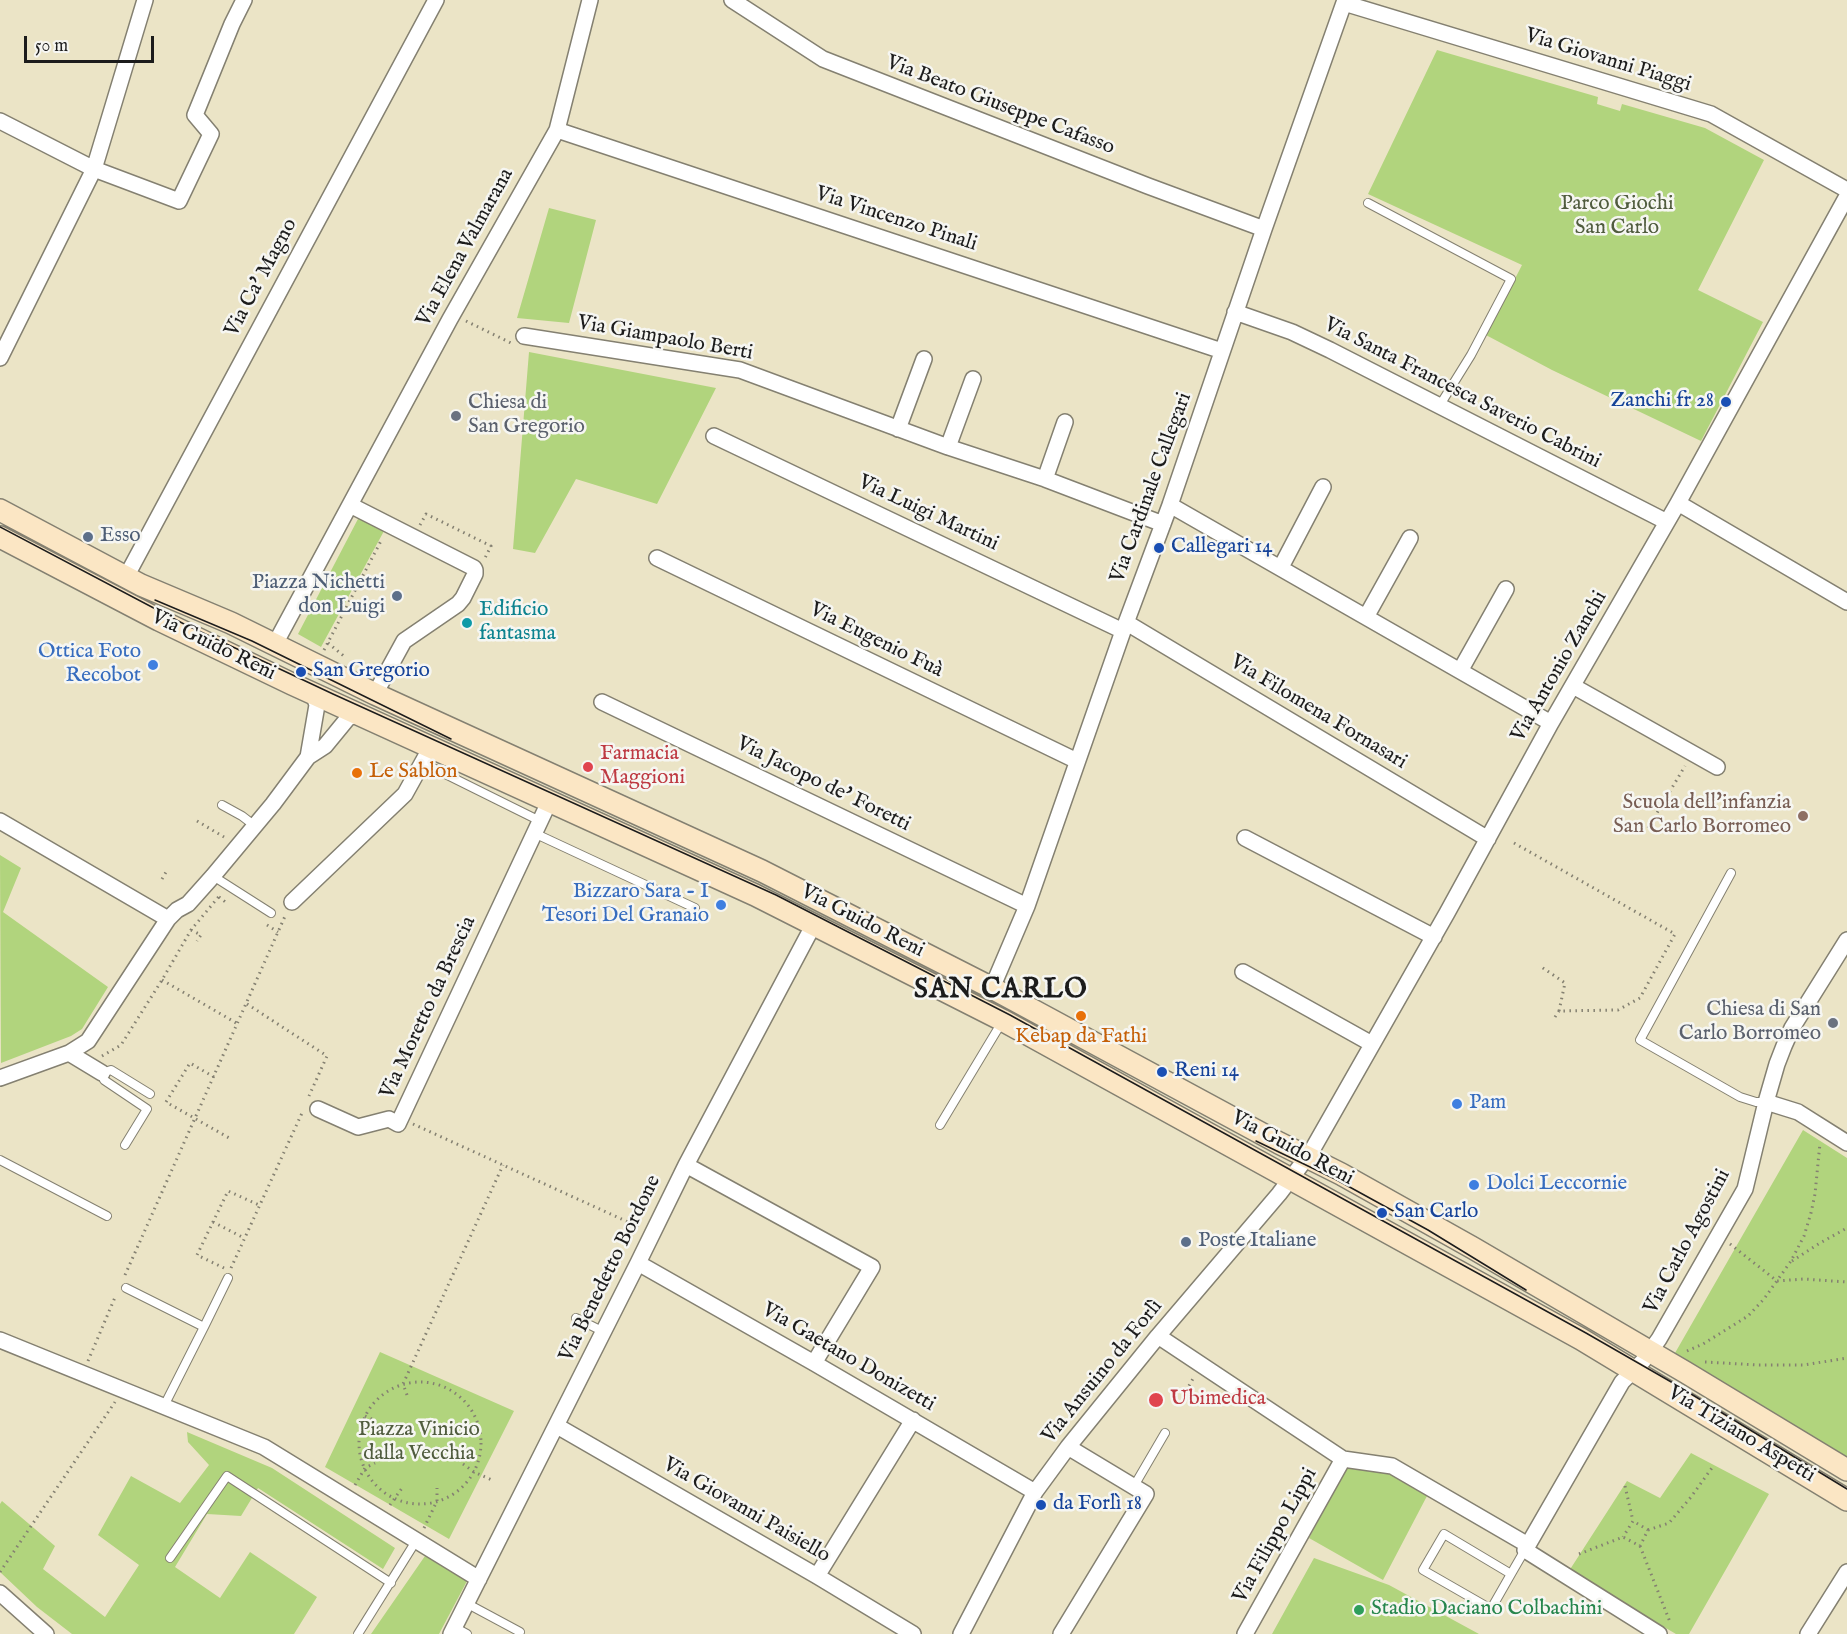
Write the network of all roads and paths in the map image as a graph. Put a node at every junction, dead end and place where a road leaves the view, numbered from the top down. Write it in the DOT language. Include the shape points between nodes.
graph roads {
  1 [pos="145,0"];
  2 [pos="244,0"];
  3 [pos="436,0"];
  4 [pos="590,0"];
  5 [pos="732,0"];
  6 [pos="1344,2"];
  7 [pos="0,122"];
  8 [pos="557,130"];
  9 [pos="94,169"];
  10 [pos="1847,190"];
  11 [pos="1847,196"];
  12 [pos="1368,203"];
  13 [pos="1264,229"];
  14 [pos="1235,312"];
  15 [pos="459,317"];
  16 [pos="524,336"];
  17 [pos="1222,351"];
  18 [pos="0,358"];
  19 [pos="924,359"];
  20 [pos="973,379"];
  21 [pos="1440,405"];
  22 [pos="1065,422"];
  23 [pos="898,429"];
  24 [pos="714,436"];
  25 [pos="948,447"];
  26 [pos="1045,479"];
  27 [pos="1323,487"];
  28 [pos="1678,503"];
  29 [pos="350,505"];
  30 [pos="1170,505"];
  31 [pos="0,510"];
  32 [pos="1667,522"];
  33 [pos="1163,524"];
  34 [pos="417,530"];
  35 [pos="386,532"];
  36 [pos="0,537"];
  37 [pos="1410,538"];
  38 [pos="657,558"];
  39 [pos="1281,567"];
  40 [pos="475,570"];
  41 [pos="126,577"];
  42 [pos="1506,589"];
  43 [pos="1847,602"];
  44 [pos="1366,617"];
  45 [pos="1125,627"];
  46 [pos="275,644"];
  47 [pos="325,648"];
  48 [pos="1460,671"];
  49 [pos="1573,686"];
  50 [pos="311,693"];
  51 [pos="375,694"];
  52 [pos="602,702"];
  53 [pos="362,716"];
  54 [pos="1551,723"];
  55 [pos="1692,754"];
  56 [pos="427,755"];
  57 [pos="308,757"];
  58 [pos="1077,761"];
  59 [pos="1717,767"];
  60 [pos="549,800"];
  61 [pos="222,805"];
  62 [pos="0,821"];
  63 [pos="197,821"];
  64 [pos="255,826"];
  65 [pos="537,827"];
  66 [pos="1648,828"];
  67 [pos="1245,838"];
  68 [pos="1488,839"];
  69 [pos="231,842"];
  70 [pos="1514,843"];
  71 [pos="166,872"];
  72 [pos="1731,873"];
  73 [pos="213,876"];
  74 [pos="162,879"];
  75 [pos="229,886"];
  76 [pos="219,897"];
  77 [pos="292,902"];
  78 [pos="228,904"];
  79 [pos="1027,906"];
  80 [pos="694,908"];
  81 [pos="271,913"];
  82 [pos="168,919"];
  83 [pos="263,923"];
  84 [pos="814,924"];
  85 [pos="281,925"];
  86 [pos="191,930"];
  87 [pos="278,932"];
  88 [pos="1434,937"];
  89 [pos="197,940"];
  90 [pos="1847,940"];
  91 [pos="1540,966"];
  92 [pos="1244,972"];
  93 [pos="162,980"];
  94 [pos="992,988"];
  95 [pos="247,1004"];
  96 [pos="1559,1011"];
  97 [pos="1555,1017"];
  98 [pos="1002,1020"];
  99 [pos="238,1024"];
  100 [pos="1372,1044"];
  101 [pos="69,1053"];
  102 [pos="87,1065"];
  103 [pos="102,1073"];
  104 [pos="214,1077"];
  105 [pos="0,1078"];
  106 [pos="150,1094"];
  107 [pos="1766,1102"];
  108 [pos="310,1106"];
  109 [pos="195,1118"];
  110 [pos="400,1119"];
  111 [pos="940,1125"];
  112 [pos="231,1139"];
  113 [pos="1820,1142"];
  114 [pos="1847,1143"];
  115 [pos="125,1144"];
  116 [pos="1307,1158"];
  117 [pos="0,1160"];
  118 [pos="686,1165"];
  119 [pos="503,1166"];
  120 [pos="1291,1179"];
  121 [pos="259,1205"];
  122 [pos="107,1216"];
  123 [pos="213,1222"];
  124 [pos="1847,1228"];
  125 [pos="652,1233"];
  126 [pos="1719,1236"];
  127 [pos="244,1238"];
  128 [pos="1791,1261"];
  129 [pos="638,1263"];
  130 [pos="228,1278"];
  131 [pos="1777,1281"];
  132 [pos="1847,1282"];
  133 [pos="124,1286"];
  134 [pos="116,1295"];
  135 [pos="576,1318"];
  136 [pos="204,1327"];
  137 [pos="604,1332"];
  138 [pos="1158,1336"];
  139 [pos="0,1340"];
  140 [pos="1685,1352"];
  141 [pos="1847,1358"];
  142 [pos="1643,1361"];
  143 [pos="1704,1362"];
  144 [pos="814,1363"];
  145 [pos="82,1373"];
  146 [pos="403,1384"];
  147 [pos="122,1391"];
  148 [pos="407,1395"];
  149 [pos="164,1406"];
  150 [pos="365,1416"];
  151 [pos="913,1420"];
  152 [pos="376,1421"];
  153 [pos="557,1426"];
  154 [pos="1165,1433"];
  155 [pos="1068,1447"];
  156 [pos="1343,1459"];
  157 [pos="375,1463"];
  158 [pos="463,1464"];
  159 [pos="1714,1466"];
  160 [pos="365,1468"];
  161 [pos="1847,1470"];
  162 [pos="474,1472"];
  163 [pos="492,1479"];
  164 [pos="1134,1486"];
  165 [pos="1625,1486"];
  166 [pos="354,1488"];
  167 [pos="402,1488"];
  168 [pos="436,1488"];
  169 [pos="1035,1492"];
  170 [pos="394,1498"];
  171 [pos="1847,1500"];
  172 [pos="437,1501"];
  173 [pos="382,1520"];
  174 [pos="1633,1521"];
  175 [pos="1648,1530"];
  176 [pos="420,1535"];
  177 [pos="1623,1537"];
  178 [pos="1640,1546"];
  179 [pos="1526,1547"];
  180 [pos="1580,1554"];
  181 [pos="170,1558"];
  182 [pos="0,1572"];
  183 [pos="1847,1572"];
  184 [pos="1511,1574"];
  185 [pos="817,1576"];
  186 [pos="479,1579"];
  187 [pos="391,1583"];
  188 [pos="0,1593"];
  189 [pos="466,1603"];
  190 [pos="1665,1630"];
  191 [pos="457,1632"];
  192 [pos="46,1634"];
  193 [pos="358,1634"];
  194 [pos="519,1634"];
  195 [pos="913,1634"];
  196 [pos="962,1634"];
  197 [pos="1061,1634"];
  198 [pos="1245,1634"];
  199 [pos="1808,1634"];
  1 -- 9 [label="street"];
  2 -- 9 [label="street" via="195,115 211,134 179,201"];
  3 -- 41 [label="street, Via Ca' Magno"];
  4 -- 8 [label="street, Via Elena Valmarana"];
  5 -- 13 [label="street, Via Beato Giuseppe Cafasso" via="823,58"];
  6 -- 10 [label="street, Via Giovanni Piaggi" via="1711,114"];
  6 -- 13 [label="street, Via Cardinale Callegari"];
  7 -- 9 [label="street"];
  8 -- 17 [label="street, Via Vincenzo Pinali"];
  8 -- 29 [label="street, Via Elena Valmarana"];
  9 -- 18 [label="street"];
  11 -- 28 [label="street, Via Antonio Zanchi"];
  12 -- 21 [label="lane" via="1511,279"];
  13 -- 14 [label="street, Via Cardinale Callegari"];
  14 -- 17 [label="street, Via Cardinale Callegari"];
  14 -- 21 [label="street, Via Santa Francesca Saverio Cabrini" via="1292,332"];
  15 -- 16 [label="path" via="516,345 522,343"];
  16 -- 23 [label="street, Via Giampaolo Berti" via="740,369"];
  17 -- 30 [label="street, Via Cardinale Callegari"];
  19 -- 23 [label="street"];
  20 -- 25 [label="street"];
  21 -- 32 [label="street, Via Santa Francesca Saverio Cabrini"];
  22 -- 26 [label="street"];
  23 -- 25 [label="street, Via Giampaolo Berti"];
  24 -- 45 [label="street, Via Luigi Martini"];
  25 -- 26 [label="street, Via Giampaolo Berti"];
  26 -- 33 [label="street, Via Giampaolo Berti"];
  27 -- 39 [label="street"];
  28 -- 32 [label="street, Via Antonio Zanchi"];
  28 -- 43 [label="street"];
  29 -- 40 [label="street"];
  29 -- 46 [label="street, Via Elena Valmarana"];
  30 -- 33 [label="street, Via Cardinale Callegari"];
  30 -- 39 [label="street"];
  31 -- 41 [label="street, Via Guido Reni"];
  32 -- 49 [label="street, Via Antonio Zanchi"];
  33 -- 45 [label="street, Via Cardinale Callegari"];
  34 -- 40 [label="path" via="426,514 491,546 479,570"];
  35 -- 47 [label="path"];
  36 -- 50 [label="street, Via Guido Reni"];
  37 -- 44 [label="street"];
  38 -- 58 [label="street, Via Eugenio Fuà"];
  39 -- 44 [label="street"];
  40 -- 51 [label="street" via="458,604 404,641"];
  41 -- 46 [label="street, Via Guido Reni"];
  42 -- 48 [label="street"];
  44 -- 48 [label="street"];
  45 -- 58 [label="street, Via Cardinale Callegari"];
  45 -- 68 [label="street, Via Filomena Fornasari"];
  46 -- 51 [label="street, Via Guido Reni"];
  48 -- 54 [label="street"];
  49 -- 54 [label="street, Via Antonio Zanchi"];
  49 -- 55 [label="street"];
  50 -- 53 [label="street, Via Guido Reni"];
  50 -- 57 [label="street" via="317,713"];
  51 -- 94 [label="street, Via Guido Reni" via="762,871"];
  52 -- 79 [label="street, Via Jacopo de' Foretti"];
  53 -- 56 [label="street, Via Guido Reni"];
  53 -- 57 [label="street" via="348,718 325,746"];
  54 -- 68 [label="street, Via Antonio Zanchi"];
  55 -- 59 [label="street"];
  55 -- 66 [label="path"];
  56 -- 60 [label="street, Via Guido Reni"];
  56 -- 65 [label="lane"];
  56 -- 77 [label="street" via="405,794"];
  57 -- 64 [label="street"];
  58 -- 79 [label="street, Via Cardinale Callegari"];
  60 -- 65 [label="street, Via Moretto da Brescia"];
  60 -- 84 [label="street, Via Guido Reni"];
  61 -- 64 [label="lane"];
  62 -- 82 [label="street"];
  63 -- 69 [label="path"];
  64 -- 73 [label="street"];
  65 -- 80 [label="lane"];
  65 -- 110 [label="street, Via Moretto da Brescia"];
  67 -- 88 [label="street"];
  68 -- 88 [label="street, Via Antonio Zanchi"];
  70 -- 96 [label="path" via="1675,934 1640,998 1618,1010"];
  71 -- 74 [label="path"];
  72 -- 107 [label="lane" via="1640,1040 1740,1097"];
  73 -- 75 [label="lane"];
  73 -- 82 [label="street"];
  75 -- 76 [label="path"];
  75 -- 81 [label="lane"];
  76 -- 78 [label="path"];
  76 -- 86 [label="path"];
  79 -- 94 [label="street, Via Cardinale Callegari"];
  82 -- 101 [label="street" via="88,1041"];
  83 -- 87 [label="path"];
  84 -- 98 [label="street, Via Guido Reni"];
  84 -- 118 [label="street, Via Benedetto Bordone"];
  85 -- 87 [label="path"];
  86 -- 89 [label="path" via="201,935"];
  86 -- 93 [label="path"];
  87 -- 95 [label="path"];
  88 -- 100 [label="street, Via Antonio Zanchi"];
  90 -- 107 [label="street, Via Carlo Agostini" via="1792,1028"];
  91 -- 96 [label="path" via="1565,983"];
  92 -- 100 [label="street"];
  93 -- 99 [label="path"];
  93 -- 102 [label="path" via="121,1045"];
  94 -- 116 [label="street, Via Guido Reni"];
  95 -- 99 [label="path"];
  95 -- 108 [label="path" via="327,1056"];
  96 -- 97 [label="path"];
  98 -- 111 [label="lane"];
  98 -- 120 [label="street, Via Guido Reni"];
  99 -- 104 [label="path"];
  100 -- 116 [label="street, Via Antonio Zanchi"];
  101 -- 102 [label="street"];
  101 -- 105 [label="street"];
  102 -- 103 [label="street"];
  103 -- 106 [label="lane" via="111,1070"];
  103 -- 115 [label="lane" via="104,1080 147,1109"];
  104 -- 109 [label="path"];
  104 -- 109 [label="path" via="190,1063 166,1102"];
  107 -- 114 [label="street" via="1798,1112"];
  107 -- 126 [label="street, Via Carlo Agostini" via="1745,1189"];
  108 -- 110 [label="street, Via Moretto da Brescia" via="358,1127 389,1119 398,1124"];
  108 -- 121 [label="path"];
  109 -- 112 [label="path"];
  109 -- 133 [label="path"];
  110 -- 119 [label="path"];
  113 -- 128 [label="path" via="1815,1194 1804,1236"];
  116 -- 120 [label="street, Via Ansuino da Forlì"];
  116 -- 142 [label="street, Via Guido Reni" via="1473,1248"];
  117 -- 122 [label="lane"];
  118 -- 125 [label="street, Via Benedetto Bordone"];
  118 -- 144 [label="street" via="872,1267"];
  119 -- 125 [label="path"];
  119 -- 146 [label="path"];
  120 -- 138 [label="street, Via Ansuino da Forlì"];
  120 -- 142 [label="street, Via Guido Reni" via="1581,1339"];
  121 -- 123 [label="path" via="228,1191"];
  121 -- 127 [label="path"];
  123 -- 127 [label="path"];
  123 -- 127 [label="path" via="197,1255 229,1271"];
  124 -- 128 [label="path"];
  125 -- 129 [label="street, Via Benedetto Bordone"];
  126 -- 131 [label="path"];
  126 -- 142 [label="street, Via Carlo Agostini"];
  128 -- 131 [label="path"];
  129 -- 137 [label="street, Via Benedetto Bordone"];
  129 -- 144 [label="street, Via Gaetano Donizetti"];
  130 -- 136 [label="lane"];
  131 -- 132 [label="path"];
  131 -- 140 [label="path" via="1748,1316"];
  133 -- 136 [label="lane"];
  134 -- 145 [label="path"];
  135 -- 137 [label="lane"];
  136 -- 149 [label="lane"];
  137 -- 153 [label="street, Via Benedetto Bordone"];
  138 -- 155 [label="street, Via Ansuino da Forlì"];
  138 -- 156 [label="street, Via Filippo Lippi"];
  139 -- 145 [label="street"];
  141 -- 143 [label="path" via="1804,1365"];
  142 -- 161 [label="street, Via Tiziano Aspetti"];
  142 -- 171 [label="street, Via Tiziano Aspetti"];
  142 -- 179 [label="street, Via Carlo Agostini" via="1622,1382"];
  144 -- 151 [label="street, Via Gaetano Donizetti"];
  145 -- 147 [label="street"];
  146 -- 148 [label="path"];
  146 -- 150 [label="path" via="387,1391"];
  146 -- 162 [label="path" via="423,1381 443,1386 460,1396 473,1412 481,1452"];
  147 -- 149 [label="street"];
  147 -- 182 [label="path"];
  149 -- 173 [label="street" via="264,1448"];
  150 -- 152 [label="path"];
  150 -- 160 [label="path" via="360,1433"];
  151 -- 169 [label="street, Via Gaetano Donizetti"];
  151 -- 185 [label="street"];
  153 -- 185 [label="street, Via Giovanni Paisiello"];
  153 -- 186 [label="street, Via Benedetto Bordone"];
  154 -- 164 [label="lane"];
  155 -- 164 [label="street"];
  155 -- 169 [label="street, Via Ansuino da Forlì"];
  156 -- 179 [label="street, Via Filippo Lippi" via="1392,1466"];
  156 -- 198 [label="street, Via Filippo Lippi"];
  157 -- 160 [label="path"];
  158 -- 162 [label="path"];
  159 -- 175 [label="path" via="1669,1522"];
  160 -- 166 [label="path"];
  160 -- 170 [label="path" via="377,1485"];
  162 -- 163 [label="path"];
  162 -- 172 [label="path" via="452,1495"];
  164 -- 197 [label="street" via="1146,1494"];
  165 -- 174 [label="path"];
  167 -- 170 [label="path"];
  168 -- 172 [label="path"];
  169 -- 196 [label="street, Via Ansuino da Forlì"];
  170 -- 172 [label="path" via="423,1504"];
  170 -- 173 [label="path"];
  172 -- 176 [label="path"];
  173 -- 176 [label="street"];
  174 -- 175 [label="path"];
  174 -- 177 [label="path"];
  175 -- 178 [label="path"];
  176 -- 186 [label="street"];
  176 -- 187 [label="lane"];
  177 -- 178 [label="path"];
  177 -- 180 [label="path"];
  178 -- 190 [label="path"];
  179 -- 184 [label="lane"];
  179 -- 190 [label="street, Via Filippo Lippi" via="1555,1568"];
  181 -- 187 [label="lane" via="227,1476"];
  183 -- 199 [label="street"];
  184 -- 184 [label="lane" via="1444,1534 1423,1570 1491,1609"];
  185 -- 195 [label="street, Via Giovanni Paisiello"];
  186 -- 189 [label="street, Via Benedetto Bordone"];
  187 -- 193 [label="lane"];
  188 -- 192 [label="street"];
  189 -- 191 [label="street, Via Benedetto Bordone"];
  189 -- 194 [label="lane"];
}
